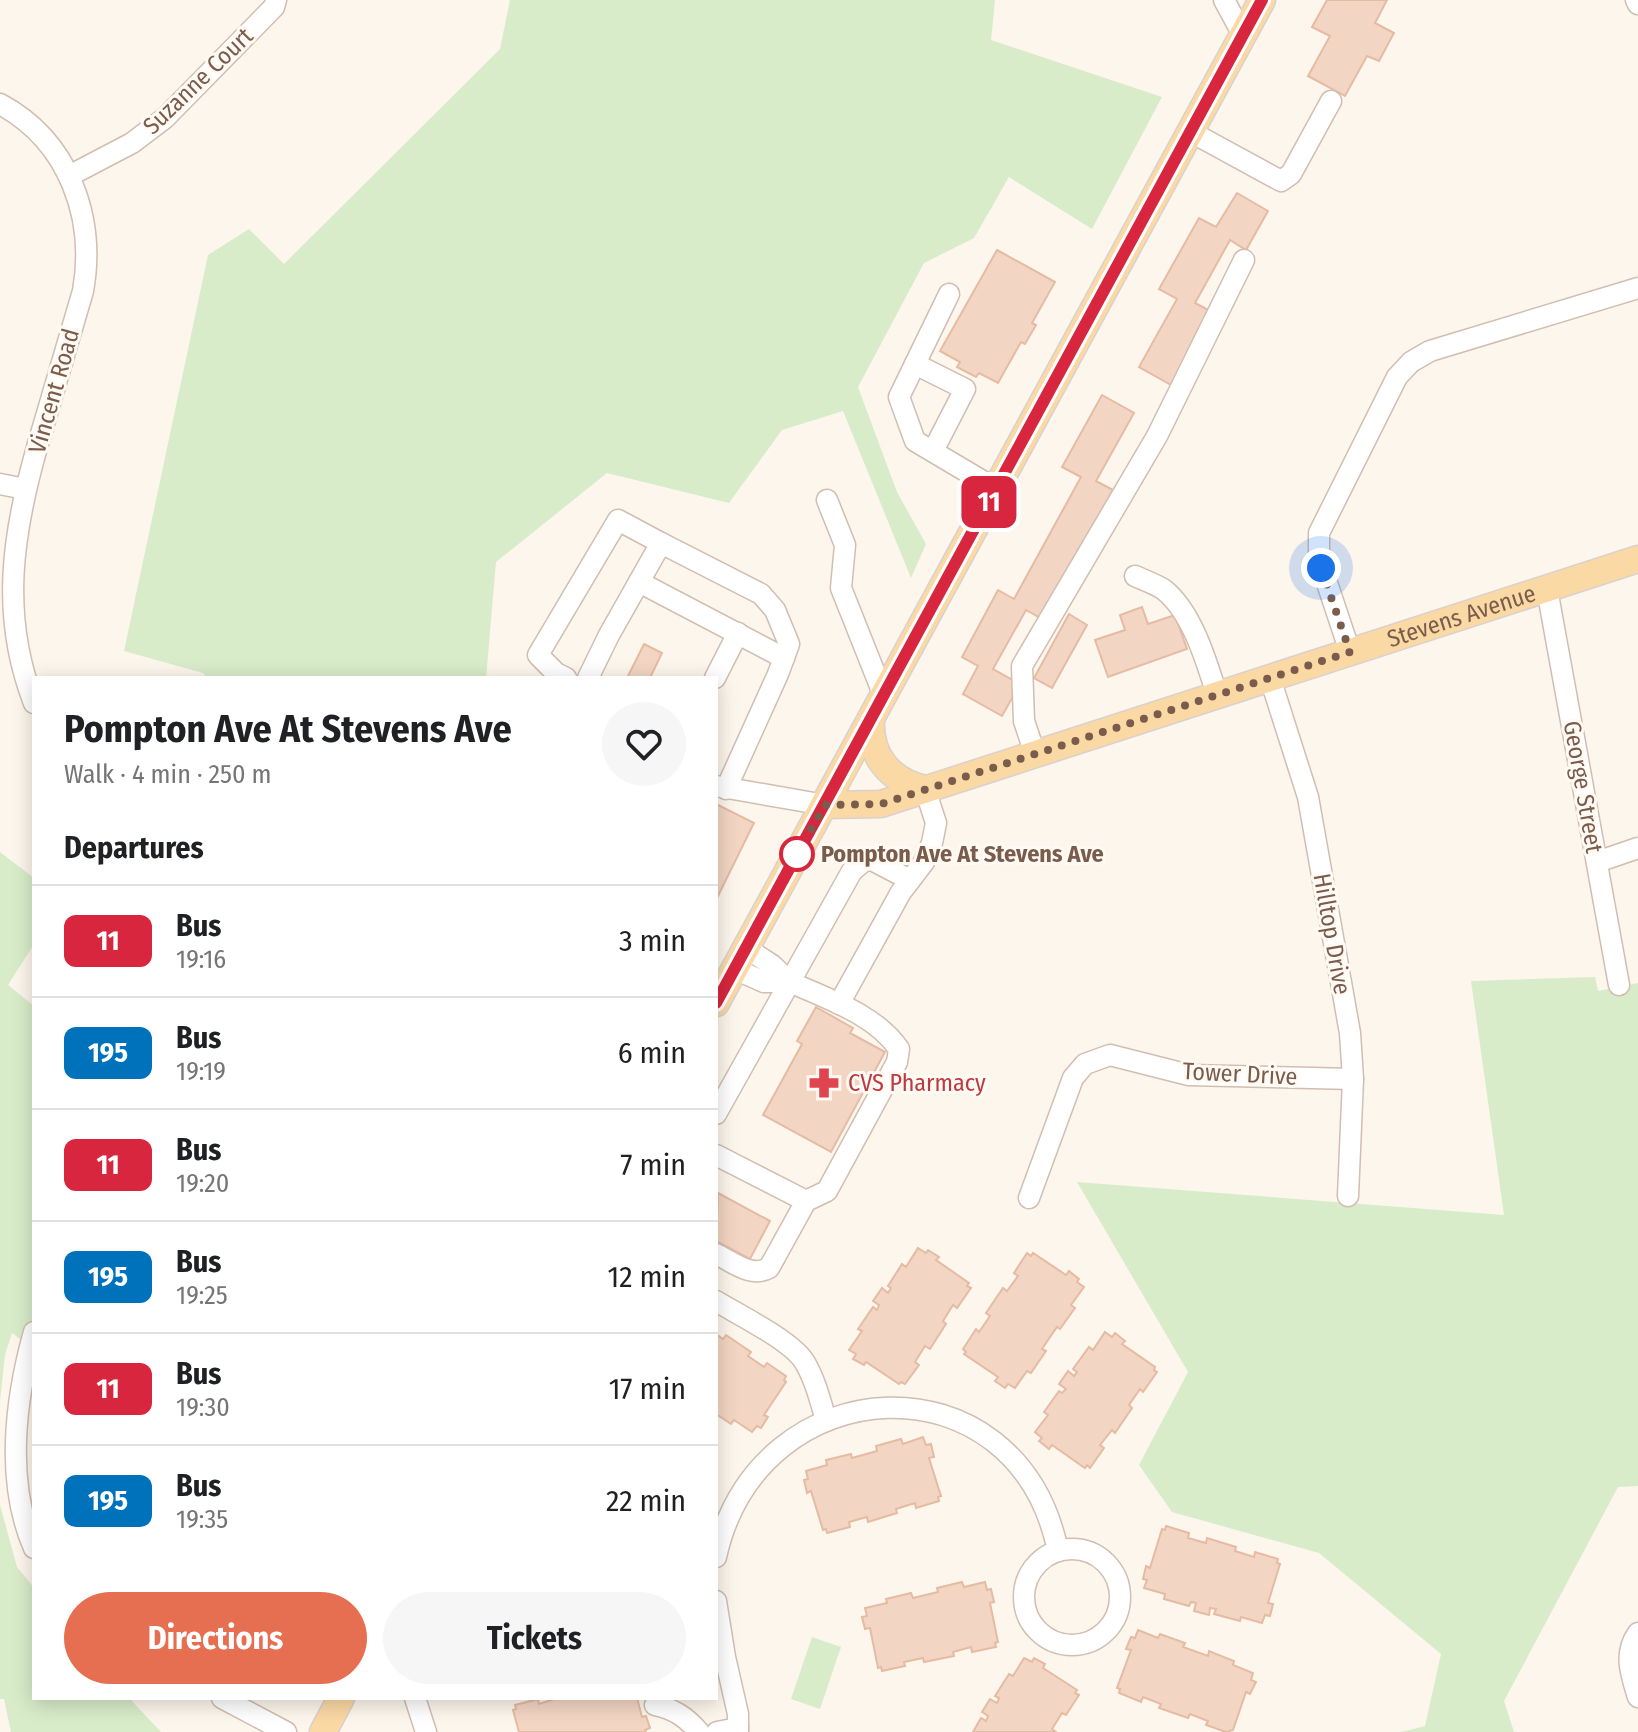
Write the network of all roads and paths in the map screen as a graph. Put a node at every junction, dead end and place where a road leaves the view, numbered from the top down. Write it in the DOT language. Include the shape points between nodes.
graph roads {
  1 [pos="276,0"];
  2 [pos="1224,0"];
  3 [pos="1262,0"];
  4 [pos="1243,35"];
  5 [pos="1331,101"];
  6 [pos="0,104"];
  7 [pos="1191,132"];
  8 [pos="69,176"];
  9 [pos="1244,260"];
  10 [pos="1638,288"];
  11 [pos="949,294"];
  12 [pos="915,364"];
  13 [pos="933,451"];
  14 [pos="0,484"];
  15 [pos="25,489"];
  16 [pos="996,489"];
  17 [pos="827,500"];
  18 [pos="661,543"];
  19 [pos="1638,559"];
  20 [pos="1135,576"];
  21 [pos="639,582"];
  22 [pos="1547,589"];
  23 [pos="738,633"];
  24 [pos="1350,652"];
  25 [pos="784,658"];
  26 [pos="562,676"];
  27 [pos="589,676"];
  28 [pos="716,676"];
  29 [pos="1270,678"];
  30 [pos="1217,695"];
  31 [pos="884,696"];
  32 [pos="32,699"];
  33 [pos="871,719"];
  34 [pos="1035,754"];
  35 [pos="721,788"];
  36 [pos="925,789"];
  37 [pos="825,805"];
  38 [pos="1638,848"];
  39 [pos="1597,862"];
  40 [pos="910,880"];
  41 [pos="740,959"];
  42 [pos="790,982"];
  43 [pos="1619,985"];
  44 [pos="718,999"];
  45 [pos="846,1008"];
  46 [pos="1353,1079"];
  47 [pos="718,1110"];
  48 [pos="718,1156"];
  49 [pos="1348,1196"];
  50 [pos="1029,1198"];
  51 [pos="806,1201"];
  52 [pos="718,1255"];
  53 [pos="718,1302"];
  54 [pos="32,1341"];
  55 [pos="826,1420"];
  56 [pos="32,1542"];
  57 [pos="718,1550"];
  58 [pos="1058,1551"];
  59 [pos="718,1613"];
  60 [pos="1638,1633"];
  61 [pos="1638,1697"];
  62 [pos="226,1700"];
  63 [pos="340,1700"];
  64 [pos="416,1700"];
  65 [pos="655,1705"];
  66 [pos="738,1730"];
  67 [pos="286,1732"];
  68 [pos="323,1732"];
  69 [pos="426,1732"];
  70 [pos="699,1732"];
  71 [pos="717,1732"];
  1 -- 8 [label="street, Suzanne Court" via="165,118 132,143"];
  2 -- 4 [label="street"];
  3 -- 4 [label="main road"];
  4 -- 7 [label="main road"];
  5 -- 7 [label="street" via="1291,174 1281,181"];
  6 -- 8 [label="street, Vincent Road" via="36,131"];
  7 -- 16 [label="main road"];
  8 -- 15 [label="street, Vincent Road" via="84,223 86,272"];
  9 -- 34 [label="street" via="1157,436 1022,666 1024,721"];
  10 -- 24 [label="street" via="1430,351 1403,369 1319,533 1319,559"];
  11 -- 12 [label="street"];
  12 -- 13 [label="street" via="899,397 915,441"];
  12 -- 13 [label="street" via="965,389"];
  13 -- 16 [label="street"];
  14 -- 15 [label="street"];
  15 -- 32 [label="street, Vincent Road" via="7,559 4,605 11,651"];
  16 -- 31 [label="main road"];
  17 -- 31 [label="street" via="845,545 841,588"];
  18 -- 21 [label="street"];
  18 -- 25 [label="street" via="761,594 775,610 789,644"];
  18 -- 26 [label="street" via="618,520 538,655"];
  19 -- 22 [label="main road, Stevens Avenue"];
  20 -- 30 [label="street" via="1164,590 1191,623"];
  21 -- 23 [label="street"];
  21 -- 27 [label="street"];
  22 -- 24 [label="main road, Stevens Avenue"];
  22 -- 39 [label="street, George Street"];
  23 -- 25 [label="street"];
  23 -- 28 [label="street"];
  24 -- 29 [label="main road, Stevens Avenue"];
  25 -- 35 [label="street"];
  29 -- 30 [label="main road, Stevens Avenue"];
  29 -- 46 [label="street, Hilltop Drive" via="1308,797 1350,1033"];
  30 -- 34 [label="main road, Stevens Avenue"];
  31 -- 33 [label="main road"];
  33 -- 36 [label="main road" via="874,750 884,767 903,782"];
  33 -- 37 [label="main road"];
  34 -- 36 [label="main road, Stevens Avenue"];
  35 -- 37 [label="street"];
  36 -- 37 [label="main road, Stevens Avenue" via="881,804"];
  36 -- 40 [label="street" via="936,823 924,862"];
  37 -- 41 [label="main road"];
  38 -- 39 [label="street"];
  39 -- 43 [label="street, George Street"];
  40 -- 42 [label="street" via="872,860 852,871"];
  40 -- 45 [label="street"];
  41 -- 42 [label="street" via="764,982"];
  41 -- 44 [label="main road"];
  42 -- 45 [label="street"];
  42 -- 47 [label="street"];
  45 -- 51 [label="street" via="893,1041 899,1049 897,1062 827,1191"];
  46 -- 49 [label="street, Hilltop Drive"];
  46 -- 50 [label="street, Tower Drive" via="1189,1075 1118,1056 1092,1059 1073,1078"];
  48 -- 51 [label="street"];
  51 -- 52 [label="street" via="769,1268 751,1272"];
  53 -- 55 [label="street" via="793,1349 816,1385"];
  54 -- 56 [label="street" via="17,1453 20,1504"];
  55 -- 57 [label="street" via="776,1450 749,1479 727,1518"];
  55 -- 58 [label="street" via="859,1409 897,1406 935,1412 971,1426 1002,1448 1027,1476 1053,1527"];
  58 -- 58 [label="street" via="1032,1569 1025,1584 1025,1607 1035,1629 1048,1639 1078,1646 1094,1641 1116,1619 1119,1587 1103,1560 1089,1552"];
  59 -- 66 [label="street"];
  60 -- 61 [label="street" via="1628,1663"];
  62 -- 67 [label="street"];
  63 -- 68 [label="main road"];
  64 -- 69 [label="street"];
  65 -- 70 [label="street" via="678,1713"];
  66 -- 71 [label="street"];
}
